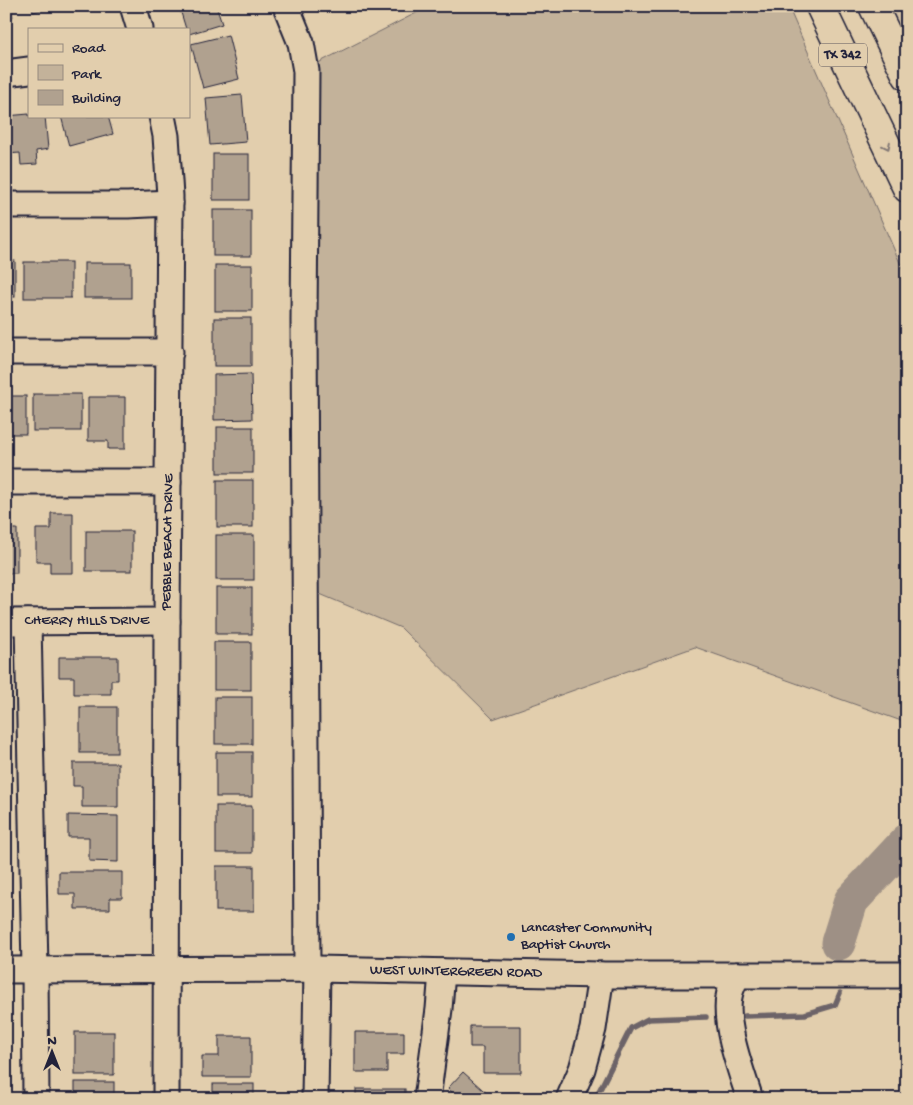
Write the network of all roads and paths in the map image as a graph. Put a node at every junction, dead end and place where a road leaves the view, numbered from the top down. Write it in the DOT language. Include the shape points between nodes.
graph roads {
  1 [pos="133,6"];
  2 [pos="286,6"];
  3 [pos="820,6"];
  4 [pos="873,6"];
  5 [pos="140,28"];
  6 [pos="28,70"];
  7 [pos="6,73"];
  8 [pos="907,76"];
  9 [pos="162,118"];
  10 [pos="907,188"];
  11 [pos="170,203"];
  12 [pos="6,205"];
  13 [pos="6,352"];
  14 [pos="170,352"];
  15 [pos="6,482"];
  16 [pos="168,482"];
  17 [pos="167,621"];
  18 [pos="17,622"];
  19 [pos="35,969"];
  20 [pos="166,969"];
  21 [pos="312,969"];
  22 [pos="6,970"];
  23 [pos="442,972"];
  24 [pos="601,975"];
  25 [pos="737,975"];
  26 [pos="907,975"];
  27 [pos="36,1099"];
  28 [pos="166,1099"];
  29 [pos="315,1099"];
  30 [pos="427,1099"];
  31 [pos="569,1099"];
  32 [pos="750,1099"];
  1 -- 5 [label="street"];
  2 -- 21 [label="street" via="301,43 306,71 304,331"];
  3 -- 10 [label="main road, TX 342, one-way"];
  4 -- 8 [label="main road, TX 342"];
  6 -- 7 [label="street"];
  9 -- 11 [label="street, PEBBLE BEACH DRIVE"];
  11 -- 12 [label="street"];
  11 -- 14 [label="street, PEBBLE BEACH DRIVE"];
  13 -- 14 [label="street"];
  14 -- 16 [label="street, PEBBLE BEACH DRIVE"];
  15 -- 16 [label="street"];
  16 -- 17 [label="street, PEBBLE BEACH DRIVE"];
  17 -- 18 [label="street, CHERRY HILLS DRIVE"];
  17 -- 20 [label="street, PEBBLE BEACH DRIVE"];
  18 -- 19 [label="street"];
  19 -- 20 [label="street, WEST WINTERGREEN ROAD"];
  19 -- 22 [label="street, WEST WINTERGREEN ROAD"];
  19 -- 27 [label="street"];
  20 -- 21 [label="street, WEST WINTERGREEN ROAD"];
  20 -- 28 [label="street, PEBBLE BEACH DRIVE"];
  21 -- 23 [label="street, WEST WINTERGREEN ROAD"];
  21 -- 29 [label="street"];
  23 -- 24 [label="street, WEST WINTERGREEN ROAD"];
  23 -- 30 [label="street"];
  24 -- 25 [label="street, WEST WINTERGREEN ROAD"];
  24 -- 31 [label="street" via="593,1029 582,1069"];
  25 -- 26 [label="street, WEST WINTERGREEN ROAD"];
  25 -- 32 [label="street" via="728,1006 730,1027"];
}
